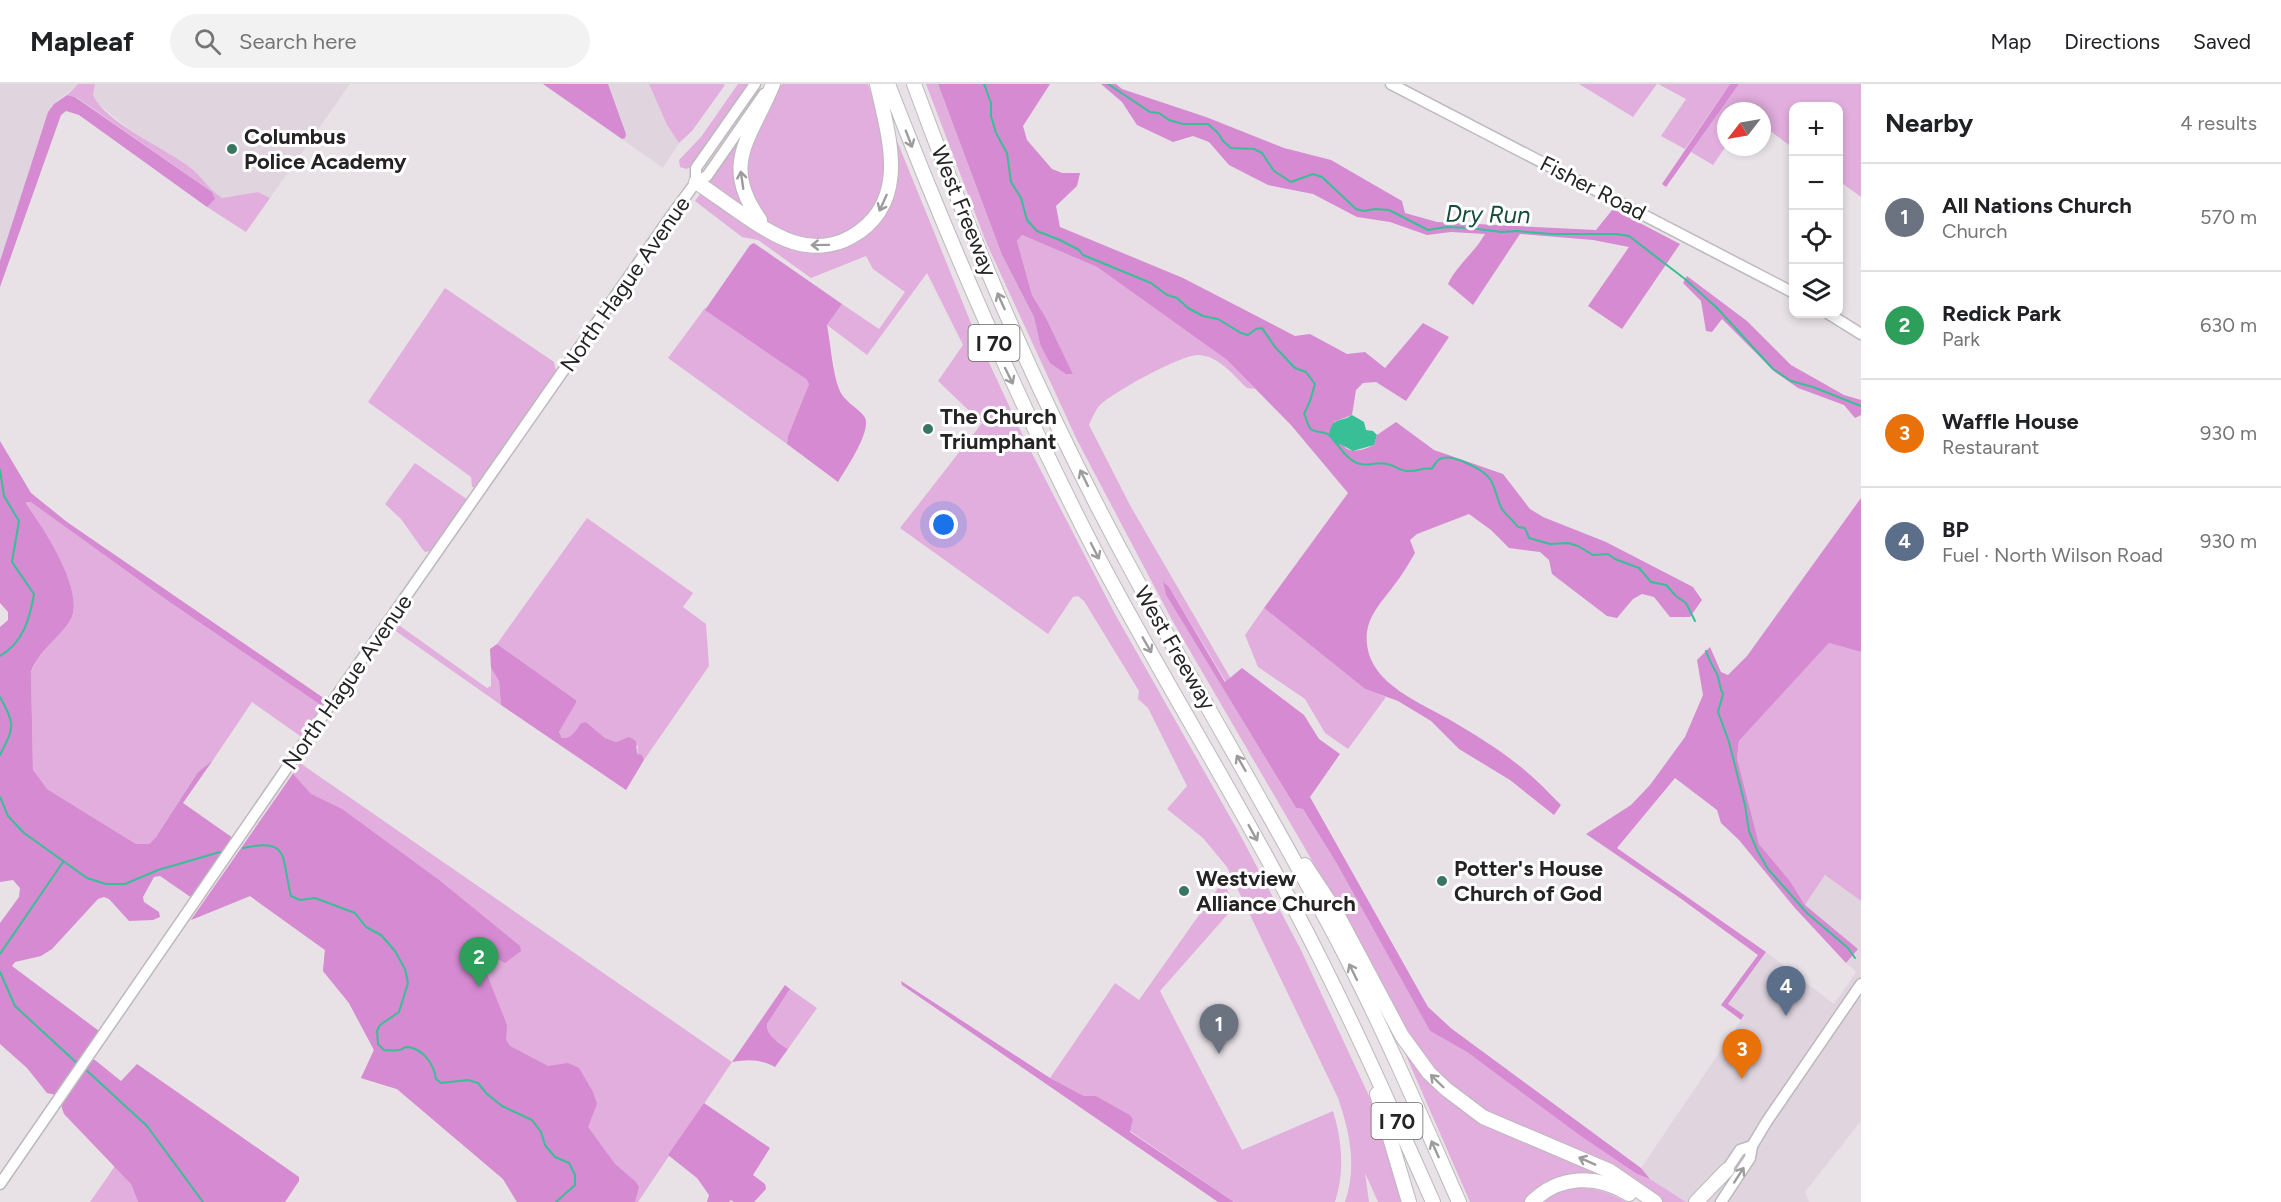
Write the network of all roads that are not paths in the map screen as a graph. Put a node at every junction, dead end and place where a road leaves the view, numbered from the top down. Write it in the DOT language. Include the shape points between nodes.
graph roads {
  1 [pos="755,84"];
  2 [pos="772,84"];
  3 [pos="877,84"];
  4 [pos="888,84"];
  5 [pos="914,84"];
  6 [pos="1391,84"];
  7 [pos="696,182"];
  8 [pos="769,231"];
  9 [pos="1789,290"];
  10 [pos="1835,318"];
  11 [pos="1861,334"];
  12 [pos="1252,784"];
  13 [pos="1861,984"];
  14 [pos="1361,1040"];
  15 [pos="1752,1146"];
  16 [pos="1727,1170"];
  17 [pos="0,1184"];
  18 [pos="1409,1202"];
  19 [pos="1432,1202"];
  20 [pos="1459,1202"];
  21 [pos="1532,1202"];
  22 [pos="1641,1202"];
  23 [pos="1655,1202"];
  24 [pos="1696,1202"];
  25 [pos="1705,1202"];
  26 [pos="1722,1202"];
  1 -- 7 [label="main road, North Hague Avenue" via="696,168"];
  2 -- 7 [label="main road, North Hague Avenue" via="707,176"];
  8 -- 2 [label="highway, one-way" via="748,204 741,168 750,129"];
  3 -- 8 [label="highway, one-way" via="891,166 886,198 876,218 856,234 830,245 803,245"];
  4 -- 14 [label="highway, West Freeway / I 70, one-way" via="1003,364 1061,485 1295,908"];
  12 -- 5 [label="highway, West Freeway / I 70, one-way" via="1135,577 1034,376 964,215"];
  6 -- 9 [label="main road, Fisher Road"];
  7 -- 8 [label="highway"];
  7 -- 17 [label="main road, North Hague Avenue"];
  10 -- 11 [label="main road"];
  20 -- 12 [label="highway, West Freeway / I 70, one-way" via="1391,1048"];
  23 -- 12 [label="highway, one-way" via="1610,1171 1483,1117 1430,1073 1402,1036 1336,912"];
  13 -- 15 [label="main road"];
  14 -- 18 [label="highway"];
  14 -- 19 [label="highway, West Freeway / I 70"];
  15 -- 16 [label="main road" via="1740,1150"];
  26 -- 15 [label="main road, one-way" via="1750,1158"];
  16 -- 24 [label="highway"];
  16 -- 25 [label="main road"];
  21 -- 22 [label="highway" via="1560,1183 1583,1179 1612,1185"];
}
